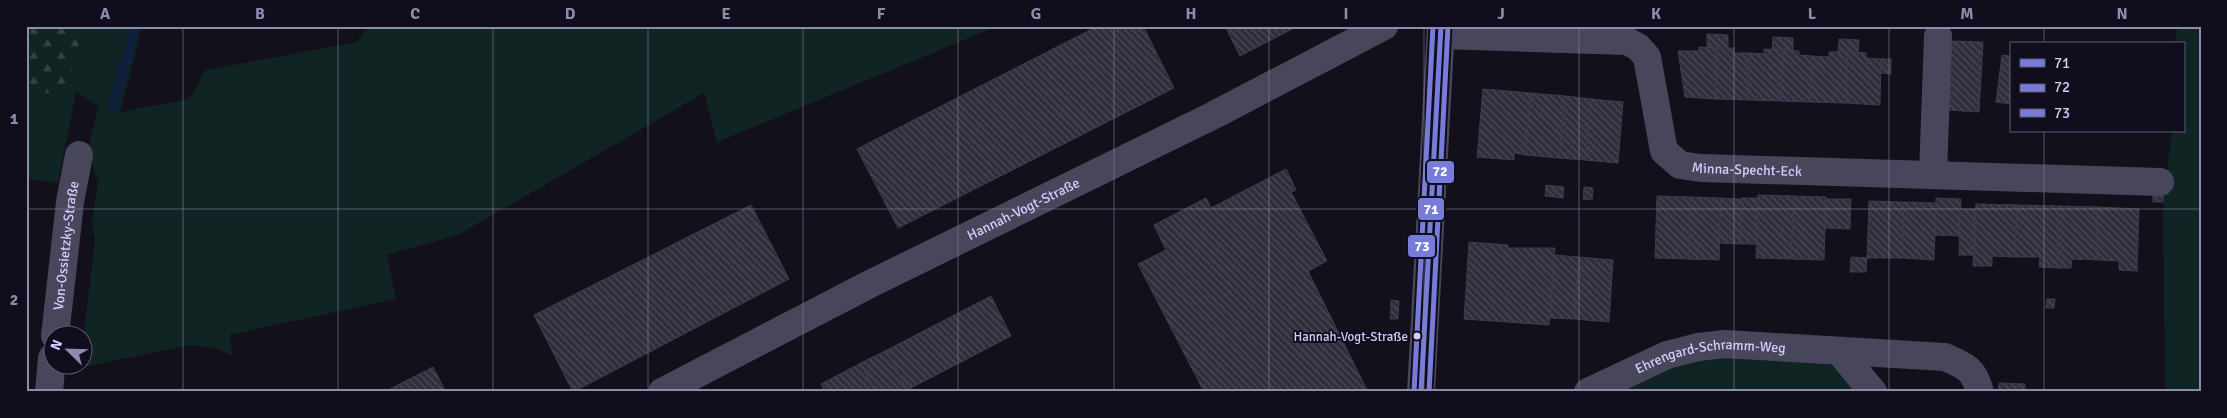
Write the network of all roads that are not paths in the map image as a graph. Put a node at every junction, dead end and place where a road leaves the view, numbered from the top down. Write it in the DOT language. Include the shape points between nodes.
graph roads {
  1 [pos="1384,26"];
  2 [pos="1441,31"];
  3 [pos="1938,36"];
  4 [pos="79,155"];
  5 [pos="1933,174"];
  6 [pos="2160,182"];
  7 [pos="56,326"];
  8 [pos="1839,351"];
  9 [pos="50,376"];
  10 [pos="49,392"];
  11 [pos="662,392"];
  12 [pos="1420,392"];
  13 [pos="1588,392"];
  14 [pos="1873,392"];
  15 [pos="1980,392"];
  1 -- 11 [label="street, Hannah-Vogt-Straße" via="1214,115 870,284"];
  2 -- 5 [label="street, Minna-Specht-Eck" via="1628,41 1647,57 1664,151 1680,165"];
  2 -- 12 [label="street"];
  3 -- 5 [label="street"];
  4 -- 7 [label="street, Von-Ossietzky-Straße" via="70,202"];
  5 -- 6 [label="street, Minna-Specht-Eck"];
  8 -- 13 [label="street, Ehrengard-Schramm-Weg" via="1725,344 1698,347 1667,355"];
  8 -- 14 [label="street"];
  8 -- 15 [label="street, Ehrengard-Schramm-Weg" via="1946,357 1966,366 1976,378"];
  9 -- 10 [label="street"];
}
